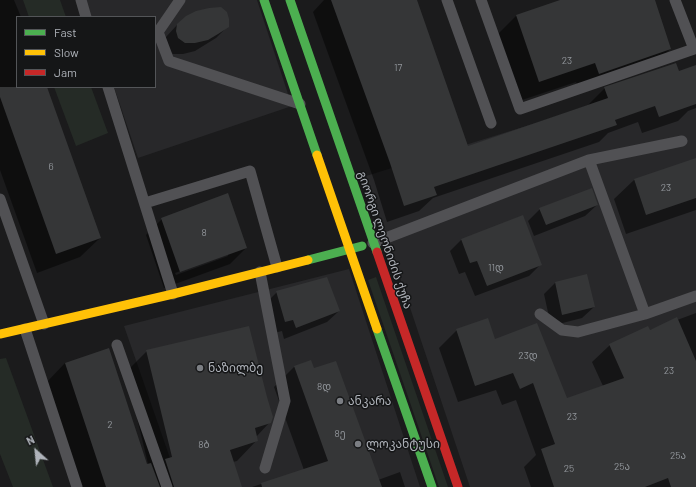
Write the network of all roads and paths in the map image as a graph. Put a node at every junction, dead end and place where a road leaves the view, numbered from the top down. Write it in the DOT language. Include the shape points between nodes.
graph roads {
  1 [pos="81,0"];
  2 [pos="180,0"];
  3 [pos="264,0"];
  4 [pos="290,0"];
  5 [pos="447,0"];
  6 [pos="481,0"];
  7 [pos="675,0"];
  8 [pos="86,16"];
  9 [pos="108,88"];
  10 [pos="300,104"];
  11 [pos="491,123"];
  12 [pos="682,141"];
  13 [pos="589,160"];
  14 [pos="0,198"];
  15 [pos="145,203"];
  16 [pos="373,243"];
  17 [pos="349,250"];
  18 [pos="277,267"];
  19 [pos="260,272"];
  20 [pos="173,294"];
  21 [pos="696,296"];
  22 [pos="540,314"];
  23 [pos="645,314"];
  24 [pos="44,324"];
  25 [pos="25,329"];
  26 [pos="0,334"];
  27 [pos="117,345"];
  28 [pos="265,468"];
  29 [pos="77,487"];
  30 [pos="167,487"];
  31 [pos="432,487"];
  32 [pos="458,487"];
  1 -- 8 [label="lane"];
  2 -- 10 [label="lane" via="158,32 169,61"];
  3 -- 10 [label="main road"];
  4 -- 16 [label="main road, გიორგი ლეონიძის ქუჩა"];
  5 -- 11 [label="lane"];
  6 -- 7 [label="lane" via="520,109 694,49"];
  9 -- 15 [label="lane"];
  10 -- 17 [label="main road"];
  12 -- 13 [label="lane"];
  13 -- 16 [label="lane"];
  13 -- 23 [label="lane"];
  14 -- 24 [label="lane"];
  15 -- 18 [label="lane" via="250,171"];
  15 -- 20 [label="lane"];
  16 -- 17 [label="main road"];
  16 -- 32 [label="main road, გიორგი ლეონიძის ქუჩა"];
  17 -- 18 [label="main road"];
  17 -- 31 [label="main road"];
  18 -- 19 [label="main road"];
  19 -- 20 [label="main road"];
  19 -- 28 [label="lane" via="285,401"];
  20 -- 24 [label="main road"];
  21 -- 23 [label="lane"];
  22 -- 23 [label="lane" via="562,330 578,332"];
  24 -- 25 [label="main road"];
  25 -- 26 [label="main road"];
  25 -- 29 [label="lane"];
  27 -- 30 [label="lane"];
}
